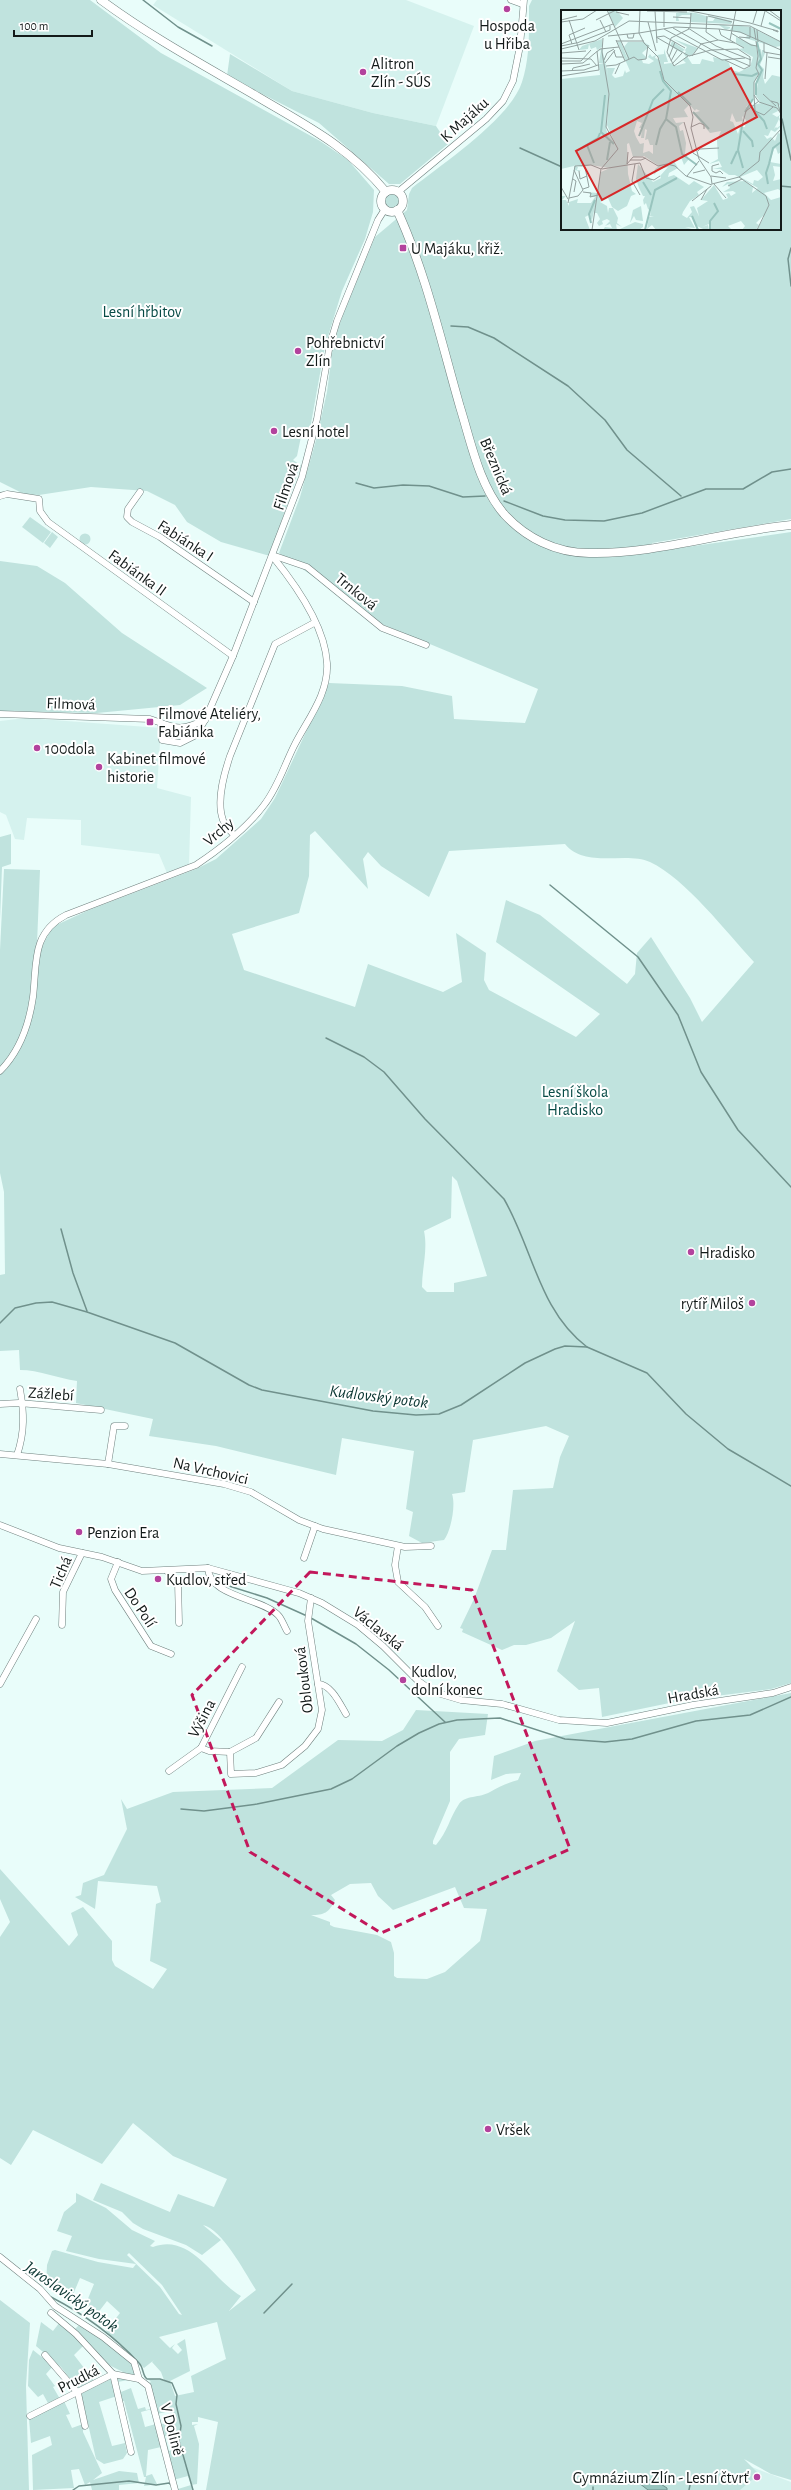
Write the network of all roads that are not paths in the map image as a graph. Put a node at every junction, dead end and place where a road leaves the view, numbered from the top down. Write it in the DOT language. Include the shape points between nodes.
graph roads {
  1 [pos="101,0"];
  2 [pos="511,0"];
  3 [pos="523,2"];
  4 [pos="386,192"];
  5 [pos="398,192"];
  6 [pos="385,209"];
  7 [pos="397,210"];
  8 [pos="140,492"];
  9 [pos="0,496"];
  10 [pos="791,525"];
  11 [pos="273,556"];
  12 [pos="254,602"];
  13 [pos="314,623"];
  14 [pos="426,645"];
  15 [pos="233,656"];
  16 [pos="1,712"];
  17 [pos="205,720"];
  18 [pos="161,723"];
  19 [pos="234,835"];
  20 [pos="0,1071"];
  21 [pos="20,1388"];
  22 [pos="0,1404"];
  23 [pos="22,1404"];
  24 [pos="101,1410"];
  25 [pos="125,1426"];
  26 [pos="0,1454"];
  27 [pos="17,1455"];
  28 [pos="108,1464"];
  29 [pos="0,1525"];
  30 [pos="315,1526"];
  31 [pos="398,1546"];
  32 [pos="431,1546"];
  33 [pos="82,1553"];
  34 [pos="304,1558"];
  35 [pos="118,1562"];
  36 [pos="208,1568"];
  37 [pos="166,1571"];
  38 [pos="311,1598"];
  39 [pos="36,1619"];
  40 [pos="179,1623"];
  41 [pos="62,1625"];
  42 [pos="438,1626"];
  43 [pos="287,1631"];
  44 [pos="171,1654"];
  45 [pos="242,1666"];
  46 [pos="0,1684"];
  47 [pos="318,1684"];
  48 [pos="791,1688"];
  49 [pos="279,1702"];
  50 [pos="346,1714"];
  51 [pos="599,1724"];
  52 [pos="201,1748"];
  53 [pos="230,1752"];
  54 [pos="169,1771"];
  55 [pos="0,2257"];
  56 [pos="51,2313"];
  57 [pos="45,2355"];
  58 [pos="114,2374"];
  59 [pos="139,2379"];
  60 [pos="78,2392"];
  61 [pos="30,2416"];
  62 [pos="85,2426"];
  63 [pos="131,2452"];
  64 [pos="175,2490"];
  1 -- 4 [label="main road" via="173,49 334,142 359,162"];
  2 -- 3 [label="street"];
  3 -- 5 [label="street, K Majáku" via="514,81 503,101 486,119"];
  4 -- 5 [label="main road"];
  4 -- 6 [label="main road" via="381,201"];
  5 -- 7 [label="main road, Březnická" via="402,202"];
  6 -- 7 [label="main road" via="392,212"];
  6 -- 11 [label="street, Filmová" via="378,220 337,321 330,344 310,451"];
  7 -- 10 [label="main road, Březnická" via="423,278 478,465 499,507 520,530 552,546 588,553 626,550"];
  8 -- 12 [label="street, Fabiánka I" via="128,509 127,516 132,522 160,537"];
  9 -- 15 [label="street, Fabiánka II" via="7,494 39,499 40,511 48,522"];
  11 -- 12 [label="street, Filmová"];
  11 -- 13 [label="street, Vrchy" via="295,584"];
  11 -- 14 [label="street, Trnková" via="308,567 382,628"];
  12 -- 15 [label="street, Filmová"];
  13 -- 19 [label="street, Vrchy" via="327,662 325,686 264,806"];
  13 -- 19 [label="street" via="275,644 230,756 224,774 221,813 223,821"];
  15 -- 17 [label="street, Filmová"];
  16 -- 18 [label="street, Filmová" via="150,719"];
  17 -- 18 [label="street, Filmová" via="187,728 168,727"];
  17 -- 18 [label="street, Filmová" via="196,735 180,743 162,740"];
  19 -- 20 [label="street, Vrchy" via="214,852 184,871 66,915 49,926 38,948 33,999 26,1028 16,1054"];
  21 -- 23 [label="street"];
  22 -- 23 [label="street, Zážlebí"];
  23 -- 24 [label="street, Zážlebí"];
  23 -- 27 [label="street" via="23,1435"];
  25 -- 28 [label="street" via="114,1426"];
  26 -- 27 [label="street, Na Vrchovici"];
  27 -- 28 [label="street, Na Vrchovici"];
  28 -- 30 [label="street, Na Vrchovici" via="224,1484 251,1492 299,1520"];
  29 -- 33 [label="street, Václavská" via="59,1548"];
  30 -- 31 [label="street, Na Vrchovici"];
  30 -- 34 [label="street"];
  31 -- 32 [label="street, Na Vrchovici"];
  31 -- 42 [label="street" via="395,1564 398,1582 425,1607"];
  33 -- 35 [label="street, Václavská"];
  33 -- 41 [label="street, Tichá" via="63,1592"];
  35 -- 37 [label="street, Václavská" via="142,1571"];
  35 -- 44 [label="street, Do Polí" via="111,1579 115,1590 151,1646"];
  36 -- 37 [label="street, Václavská"];
  36 -- 38 [label="street, Václavská"];
  36 -- 43 [label="street" via="210,1577 220,1587 277,1614"];
  37 -- 40 [label="street" via="178,1582"];
  38 -- 47 [label="street, Oblouková" via="308,1621"];
  38 -- 51 [label="street, Václavská" via="370,1635 417,1680 434,1692 461,1700 510,1706 560,1720"];
  39 -- 46 [label="street"];
  45 -- 52 [label="street, Výšina"];
  47 -- 50 [label="street" via="330,1690"];
  47 -- 53 [label="street, Oblouková" via="322,1710 320,1725 311,1740 288,1761 265,1772 231,1774"];
  48 -- 51 [label="street, Hradská"];
  49 -- 53 [label="street" via="256,1738"];
  52 -- 53 [label="street"];
  52 -- 54 [label="street, Výšina"];
  55 -- 59 [label="street, V Dolině" via="55,2306 103,2337 134,2362"];
  56 -- 58 [label="street" via="76,2334"];
  57 -- 60 [label="street"];
  58 -- 59 [label="street, Prudká"];
  58 -- 60 [label="street, Prudká"];
  58 -- 63 [label="street"];
  59 -- 64 [label="street, V Dolině" via="148,2386"];
  60 -- 61 [label="street, Prudká"];
  60 -- 62 [label="street"];
}
